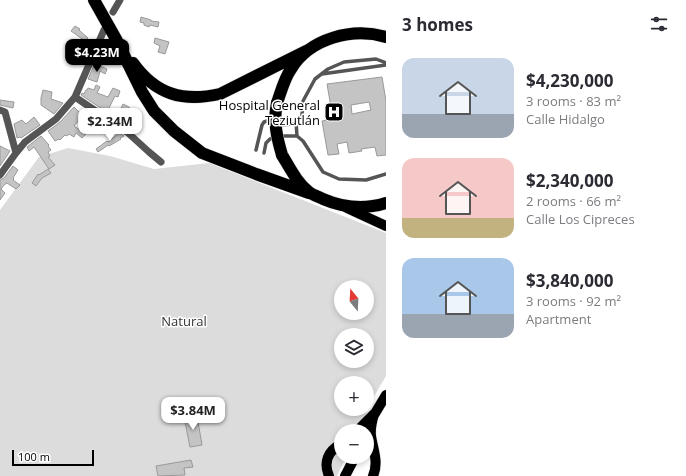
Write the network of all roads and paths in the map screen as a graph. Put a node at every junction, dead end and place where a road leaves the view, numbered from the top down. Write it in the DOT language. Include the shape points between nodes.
graph roads {
  1 [pos="94,0"];
  2 [pos="120,0"];
  3 [pos="113,12"];
  4 [pos="104,30"];
  5 [pos="386,37"];
  6 [pos="116,39"];
  7 [pos="308,50"];
  8 [pos="386,64"];
  9 [pos="321,74"];
  10 [pos="75,97"];
  11 [pos="0,110"];
  12 [pos="296,122"];
  13 [pos="296,136"];
  14 [pos="256,150"];
  15 [pos="16,153"];
  16 [pos="264,153"];
  17 [pos="161,162"];
  18 [pos="0,174"];
  19 [pos="386,174"];
  20 [pos="309,193"];
  21 [pos="386,203"];
  22 [pos="346,207"];
  23 [pos="386,226"];
  24 [pos="386,396"];
  25 [pos="374,414"];
  26 [pos="372,416"];
  27 [pos="374,416"];
  28 [pos="364,424"];
  29 [pos="334,449"];
  30 [pos="351,464"];
  31 [pos="329,476"];
  32 [pos="345,476"];
  33 [pos="372,476"];
  1 -- 6 [label="highway"];
  2 -- 3 [label="street"];
  4 -- 10 [label="street"];
  5 -- 7 [label="highway" via="360,33 340,36 328,39"];
  6 -- 7 [label="highway" via="146,78 164,90 180,96 206,97 220,94"];
  6 -- 20 [label="highway" via="142,92 154,111 174,131 202,153"];
  7 -- 20 [label="highway, bridge" via="297,60 284,81 275,112 282,155 293,174"];
  8 -- 9 [label="lane"];
  8 -- 9 [label="lane" via="376,59 344,62"];
  9 -- 12 [label="lane" via="315,79 303,101 302,115"];
  10 -- 15 [label="street" via="56,119 25,142"];
  10 -- 17 [label="street" via="127,132"];
  11 -- 15 [label="street" via="6,114"];
  12 -- 13 [label="lane"];
  12 -- 14 [label="lane" via="264,122"];
  13 -- 16 [label="lane" via="270,139 266,143"];
  13 -- 19 [label="lane" via="303,141 323,172 339,179 366,180"];
  15 -- 18 [label="street"];
  20 -- 22 [label="highway"];
  21 -- 22 [label="highway" via="360,208"];
  22 -- 23 [label="main road"];
  24 -- 25 [label="main road"];
  26 -- 28 [label="main road"];
  27 -- 33 [label="main road" via="371,434 376,466"];
  29 -- 31 [label="main road" via="327,459"];
  30 -- 32 [label="main road"];
}
